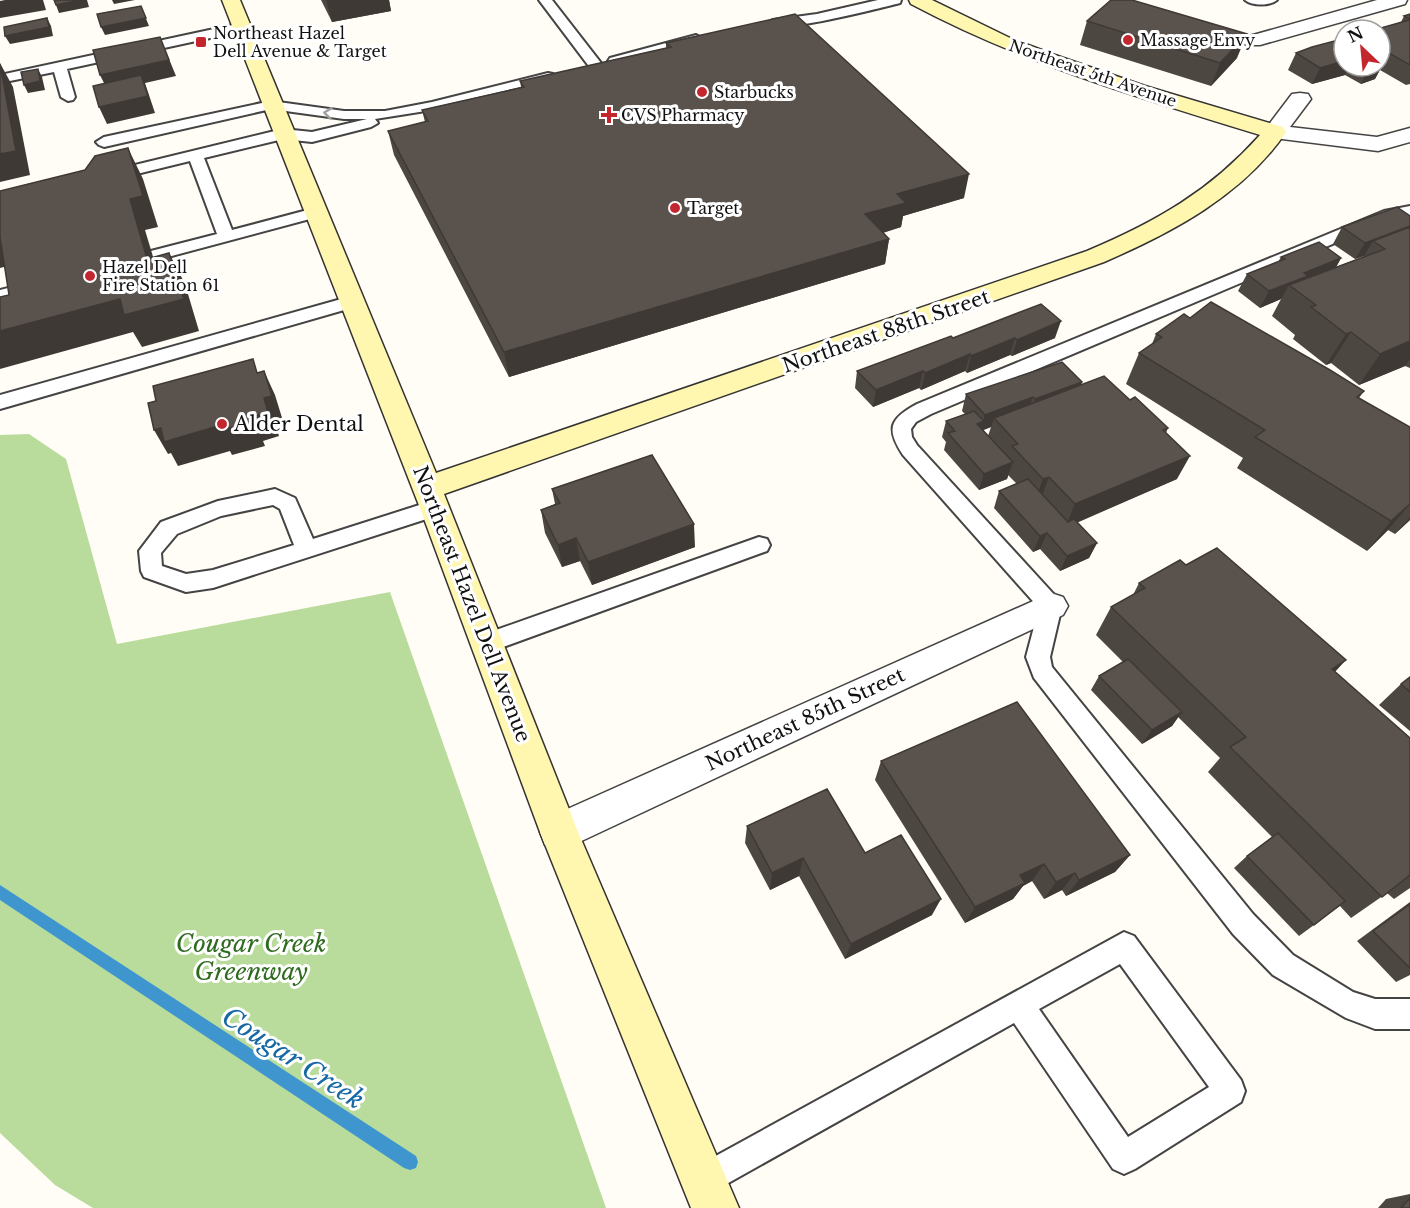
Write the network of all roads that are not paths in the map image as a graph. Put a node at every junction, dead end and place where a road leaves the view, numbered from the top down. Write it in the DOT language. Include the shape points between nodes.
graph roads {
  1 [pos="231,0"];
  2 [pos="545,0"];
  3 [pos="895,0"];
  4 [pos="918,0"];
  5 [pos="1251,0"];
  6 [pos="1271,0"];
  7 [pos="1398,0"];
  8 [pos="242,27"];
  9 [pos="757,27"];
  10 [pos="714,35"];
  11 [pos="1253,41"];
  12 [pos="59,66"];
  13 [pos="561,74"];
  14 [pos="0,79"];
  15 [pos="68,97"];
  16 [pos="1300,99"];
  17 [pos="271,105"];
  18 [pos="385,115"];
  19 [pos="1275,132"];
  20 [pos="283,134"];
  21 [pos="1410,135"];
  22 [pos="104,142"];
  23 [pos="195,155"];
  24 [pos="92,180"];
  25 [pos="1410,211"];
  26 [pos="315,213"];
  27 [pos="226,236"];
  28 [pos="153,256"];
  29 [pos="24,290"];
  30 [pos="1200,295"];
  31 [pos="0,296"];
  32 [pos="352,302"];
  33 [pos="1217,309"];
  34 [pos="0,402"];
  35 [pos="431,498"];
  36 [pos="759,545"];
  37 [pos="307,549"];
  38 [pos="1051,606"];
  39 [pos="487,643"];
  40 [pos="559,831"];
  41 [pos="1019,1005"];
  42 [pos="1410,1014"];
  43 [pos="709,1194"];
  1 -- 8 [label="street, Northeast Hazel Dell Avenue"];
  2 -- 10 [label="lane" via="590,68"];
  3 -- 9 [label="lane"];
  4 -- 19 [label="street, Northeast 5th Avenue" via="1048,61"];
  5 -- 6 [label="lane"];
  7 -- 11 [label="street"];
  8 -- 12 [label="lane"];
  8 -- 17 [label="street, Northeast Hazel Dell Avenue"];
  12 -- 14 [label="lane"];
  12 -- 15 [label="lane"];
  13 -- 18 [label="lane"];
  16 -- 19 [label="street, Northeast 88th Street"];
  18 -- 17 [label="lane, one-way" via="344,115"];
  17 -- 20 [label="street, Northeast Hazel Dell Avenue"];
  17 -- 22 [label="lane"];
  18 -- 20 [label="lane" via="369,124 312,137"];
  19 -- 21 [label="street" via="1378,144"];
  19 -- 35 [label="street, Northeast 88th Street" via="1242,169 1205,199 1152,231 1092,259"];
  20 -- 23 [label="lane"];
  20 -- 26 [label="street, Northeast Hazel Dell Avenue"];
  23 -- 24 [label="lane"];
  23 -- 27 [label="lane"];
  25 -- 30 [label="lane" via="1390,214"];
  26 -- 27 [label="lane"];
  26 -- 32 [label="street, Northeast Hazel Dell Avenue"];
  27 -- 28 [label="lane"];
  29 -- 31 [label="lane"];
  30 -- 33 [label="lane"];
  30 -- 38 [label="lane" via="924,409 909,417 901,429 910,450"];
  32 -- 34 [label="lane"];
  32 -- 35 [label="street, Northeast Hazel Dell Avenue"];
  35 -- 37 [label="lane"];
  35 -- 39 [label="street, Northeast Hazel Dell Avenue"];
  36 -- 39 [label="lane"];
  37 -- 37 [label="lane" via="213,579 186,583 152,571 150,551 169,528 218,509 275,497 288,504"];
  38 -- 40 [label="street, Northeast 85th Street"];
  38 -- 42 [label="lane" via="1038,657 1042,671 1243,924 1283,965 1346,1004 1375,1014"];
  39 -- 40 [label="street, Northeast Hazel Dell Avenue"];
  40 -- 43 [label="street, Northeast Hazel Dell Avenue"];
  41 -- 41 [label="lane" via="1124,946 1230,1091 1124,1158"];
  41 -- 43 [label="lane"];
}
